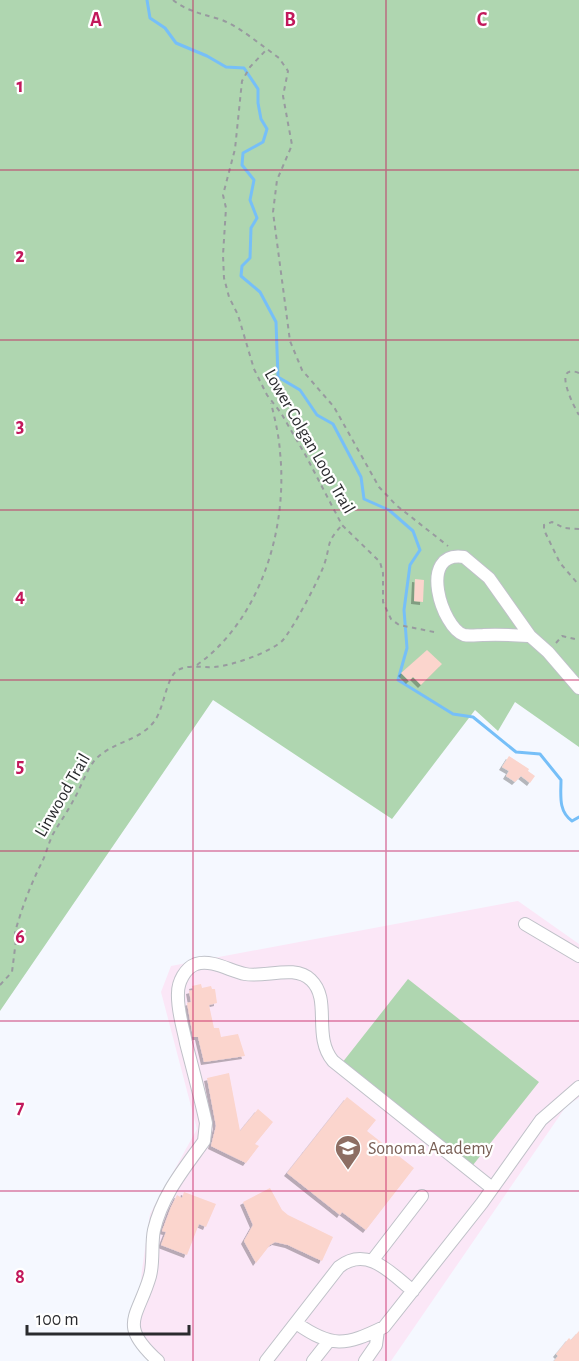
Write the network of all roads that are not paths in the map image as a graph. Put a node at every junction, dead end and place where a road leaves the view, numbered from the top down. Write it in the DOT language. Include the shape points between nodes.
graph roads {
  1 [pos="530,636"];
  2 [pos="579,688"];
  3 [pos="525,924"];
  4 [pos="579,956"];
  5 [pos="579,1087"];
  6 [pos="492,1188"];
  7 [pos="422,1196"];
  8 [pos="372,1261"];
  9 [pos="413,1291"];
  10 [pos="296,1323"];
  11 [pos="378,1330"];
  12 [pos="328,1342"];
  13 [pos="158,1361"];
  14 [pos="267,1361"];
  15 [pos="313,1361"];
  16 [pos="365,1361"];
  1 -- 1 [label="lane" via="464,635 451,626 440,601 437,578 441,563 446,558 464,556 489,578"];
  1 -- 2 [label="lane"];
  3 -- 4 [label="lane"];
  5 -- 6 [label="lane" via="541,1120"];
  6 -- 9 [label="lane"];
  6 -- 13 [label="lane" via="326,1053 320,997 309,977 297,972 258,976 207,963 195,964 183,975 177,992 206,1123 204,1141 171,1186 161,1207 154,1231 150,1274 133,1321 135,1333"];
  7 -- 8 [label="lane"];
  8 -- 9 [label="lane"];
  8 -- 10 [label="lane" via="348,1260 339,1267"];
  9 -- 11 [label="lane"];
  10 -- 12 [label="lane"];
  10 -- 14 [label="lane"];
  11 -- 12 [label="lane"];
  11 -- 16 [label="lane" via="376,1345"];
  12 -- 15 [label="lane"];
}
